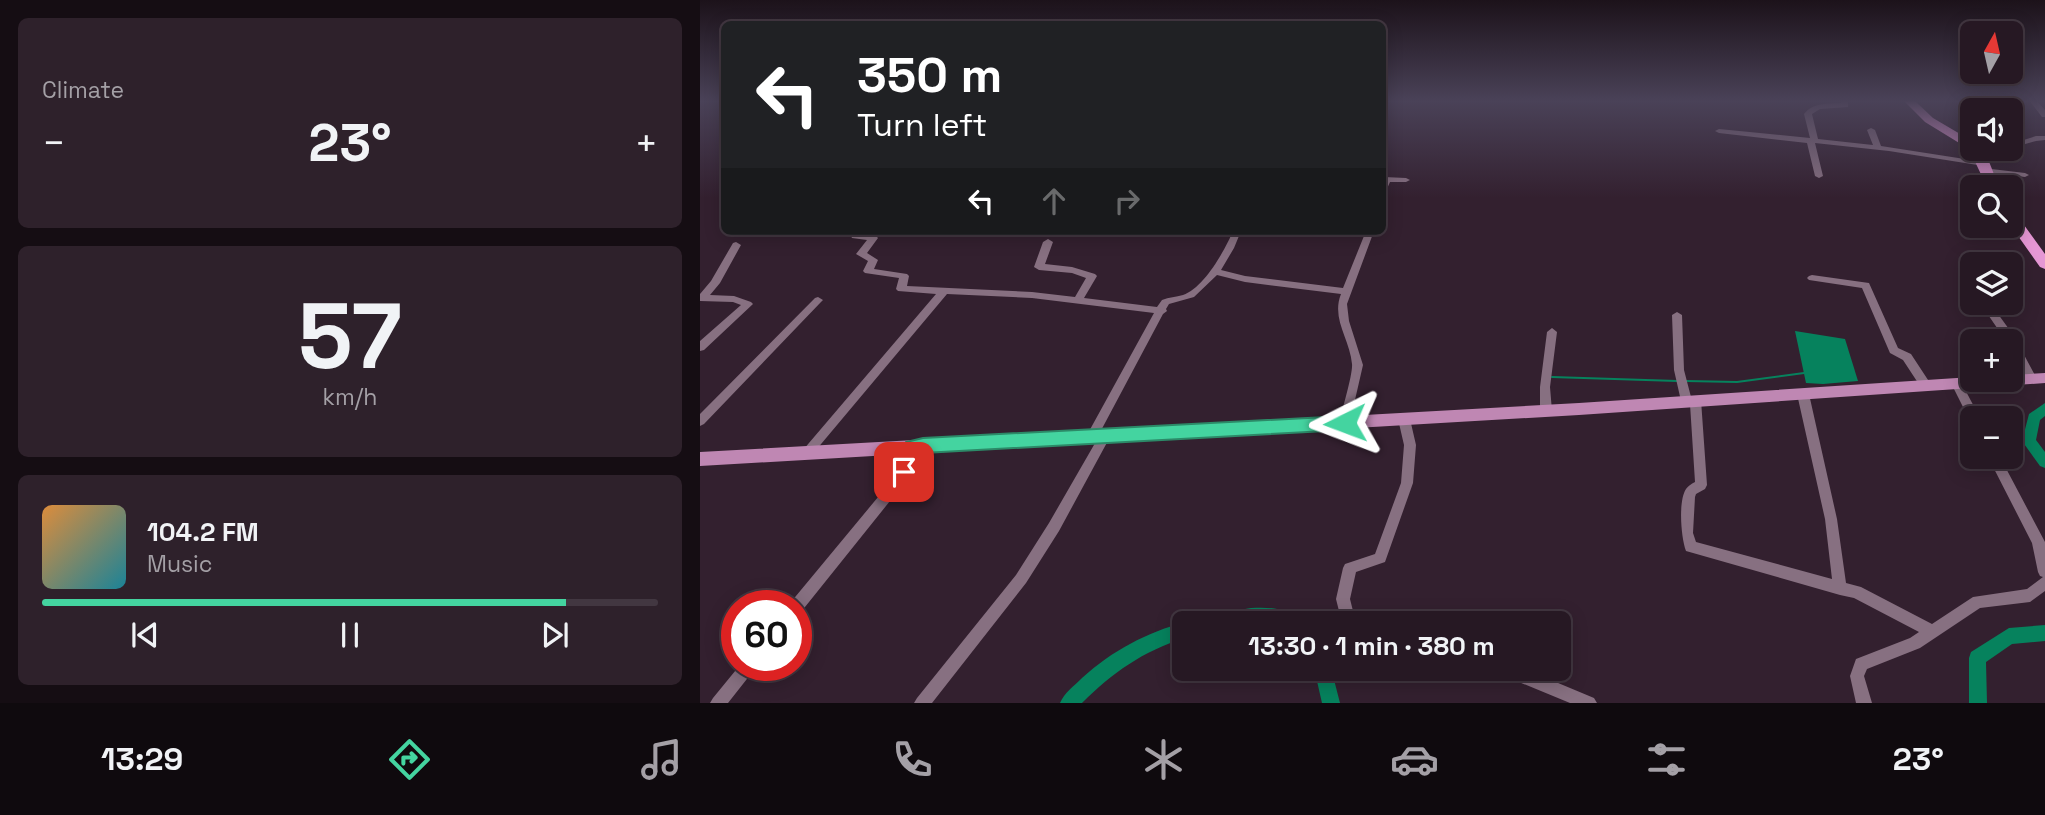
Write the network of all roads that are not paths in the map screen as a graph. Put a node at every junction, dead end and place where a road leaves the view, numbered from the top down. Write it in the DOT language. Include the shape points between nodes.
graph roads {
  1 [pos="1738,133"];
  2 [pos="1811,133"];
  3 [pos="1872,133"];
  4 [pos="2045,138"];
  5 [pos="1812,140"];
  6 [pos="2023,143"];
  7 [pos="1878,148"];
  8 [pos="1981,161"];
  9 [pos="1985,167"];
  10 [pos="1988,175"];
  11 [pos="2025,175"];
  12 [pos="1819,176"];
  13 [pos="1406,180"];
  14 [pos="1386,181"];
  15 [pos="2023,234"];
  16 [pos="1235,235"];
  17 [pos="1369,235"];
  18 [pos="855,236"];
  19 [pos="1048,242"];
  20 [pos="736,245"];
  21 [pos="2045,264"];
  22 [pos="1214,271"];
  23 [pos="1812,278"];
  24 [pos="944,291"];
  25 [pos="1348,292"];
  26 [pos="818,300"];
  27 [pos="1078,300"];
  28 [pos="1162,311"];
  29 [pos="1994,315"];
  30 [pos="1677,316"];
  31 [pos="1552,332"];
  32 [pos="700,347"];
  33 [pos="2039,378"];
  34 [pos="1955,383"];
  35 [pos="1926,386"];
  36 [pos="1803,394"];
  37 [pos="1691,400"];
  38 [pos="1968,406"];
  39 [pos="1546,411"];
  40 [pos="1404,419"];
  41 [pos="700,421"];
  42 [pos="1345,423"];
  43 [pos="1100,435"];
  44 [pos="913,447"];
  45 [pos="807,453"];
  46 [pos="700,459"];
  47 [pos="2000,469"];
  48 [pos="2045,572"];
  49 [pos="2045,583"];
  50 [pos="1840,589"];
  51 [pos="810,590"];
  52 [pos="1346,611"];
  53 [pos="1934,632"];
  54 [pos="736,681"];
  55 [pos="1534,681"];
  56 [pos="718,703"];
  57 [pos="922,703"];
  58 [pos="1589,703"];
  59 [pos="1864,703"];
  1 -- 5 [label="street"];
  2 -- 5 [label="street"];
  3 -- 7 [label="street"];
  4 -- 6 [label="street"];
  5 -- 7 [label="street"];
  5 -- 12 [label="street"];
  7 -- 9 [label="street"];
  8 -- 9 [label="highway"];
  9 -- 10 [label="highway"];
  9 -- 11 [label="street"];
  13 -- 14 [label="street"];
  15 -- 21 [label="highway"];
  16 -- 22 [label="street"];
  17 -- 25 [label="street"];
  18 -- 24 [label="street" via="874,239 860,254 873,260 868,271 904,276 901,289"];
  19 -- 27 [label="street" via="1039,267 1092,276"];
  20 -- 32 [label="street" via="702,298 748,304"];
  22 -- 25 [label="street"];
  22 -- 28 [label="street" via="1190,296 1169,299"];
  23 -- 35 [label="street" via="1866,285 1892,345 1907,357"];
  24 -- 27 [label="street"];
  24 -- 45 [label="street"];
  25 -- 42 [label="street" via="1342,304 1344,321 1358,365"];
  26 -- 41 [label="street"];
  27 -- 28 [label="street"];
  28 -- 43 [label="street"];
  29 -- 33 [label="street"];
  30 -- 37 [label="street" via="1679,370"];
  31 -- 39 [label="street"];
  33 -- 34 [label="main road"];
  34 -- 35 [label="main road"];
  34 -- 38 [label="street"];
  35 -- 36 [label="main road"];
  36 -- 37 [label="main road"];
  36 -- 50 [label="street" via="1831,519"];
  37 -- 39 [label="main road"];
  37 -- 50 [label="street" via="1701,485 1689,497 1691,547"];
  39 -- 40 [label="main road"];
  40 -- 42 [label="main road"];
  40 -- 52 [label="street" via="1409,445 1407,483 1380,558 1350,568 1343,599"];
  42 -- 43 [label="main road"];
  43 -- 44 [label="main road"];
  43 -- 57 [label="street" via="1054,527 1021,579"];
  44 -- 45 [label="main road"];
  44 -- 51 [label="street" via="898,482"];
  45 -- 46 [label="main road"];
  47 -- 48 [label="street" via="2038,542"];
  49 -- 53 [label="street" via="2031,595 1978,602"];
  50 -- 53 [label="street" via="1871,598"];
  53 -- 59 [label="street" via="1861,664 1857,676"];
  54 -- 56 [label="street"];
  55 -- 58 [label="street"];
}
